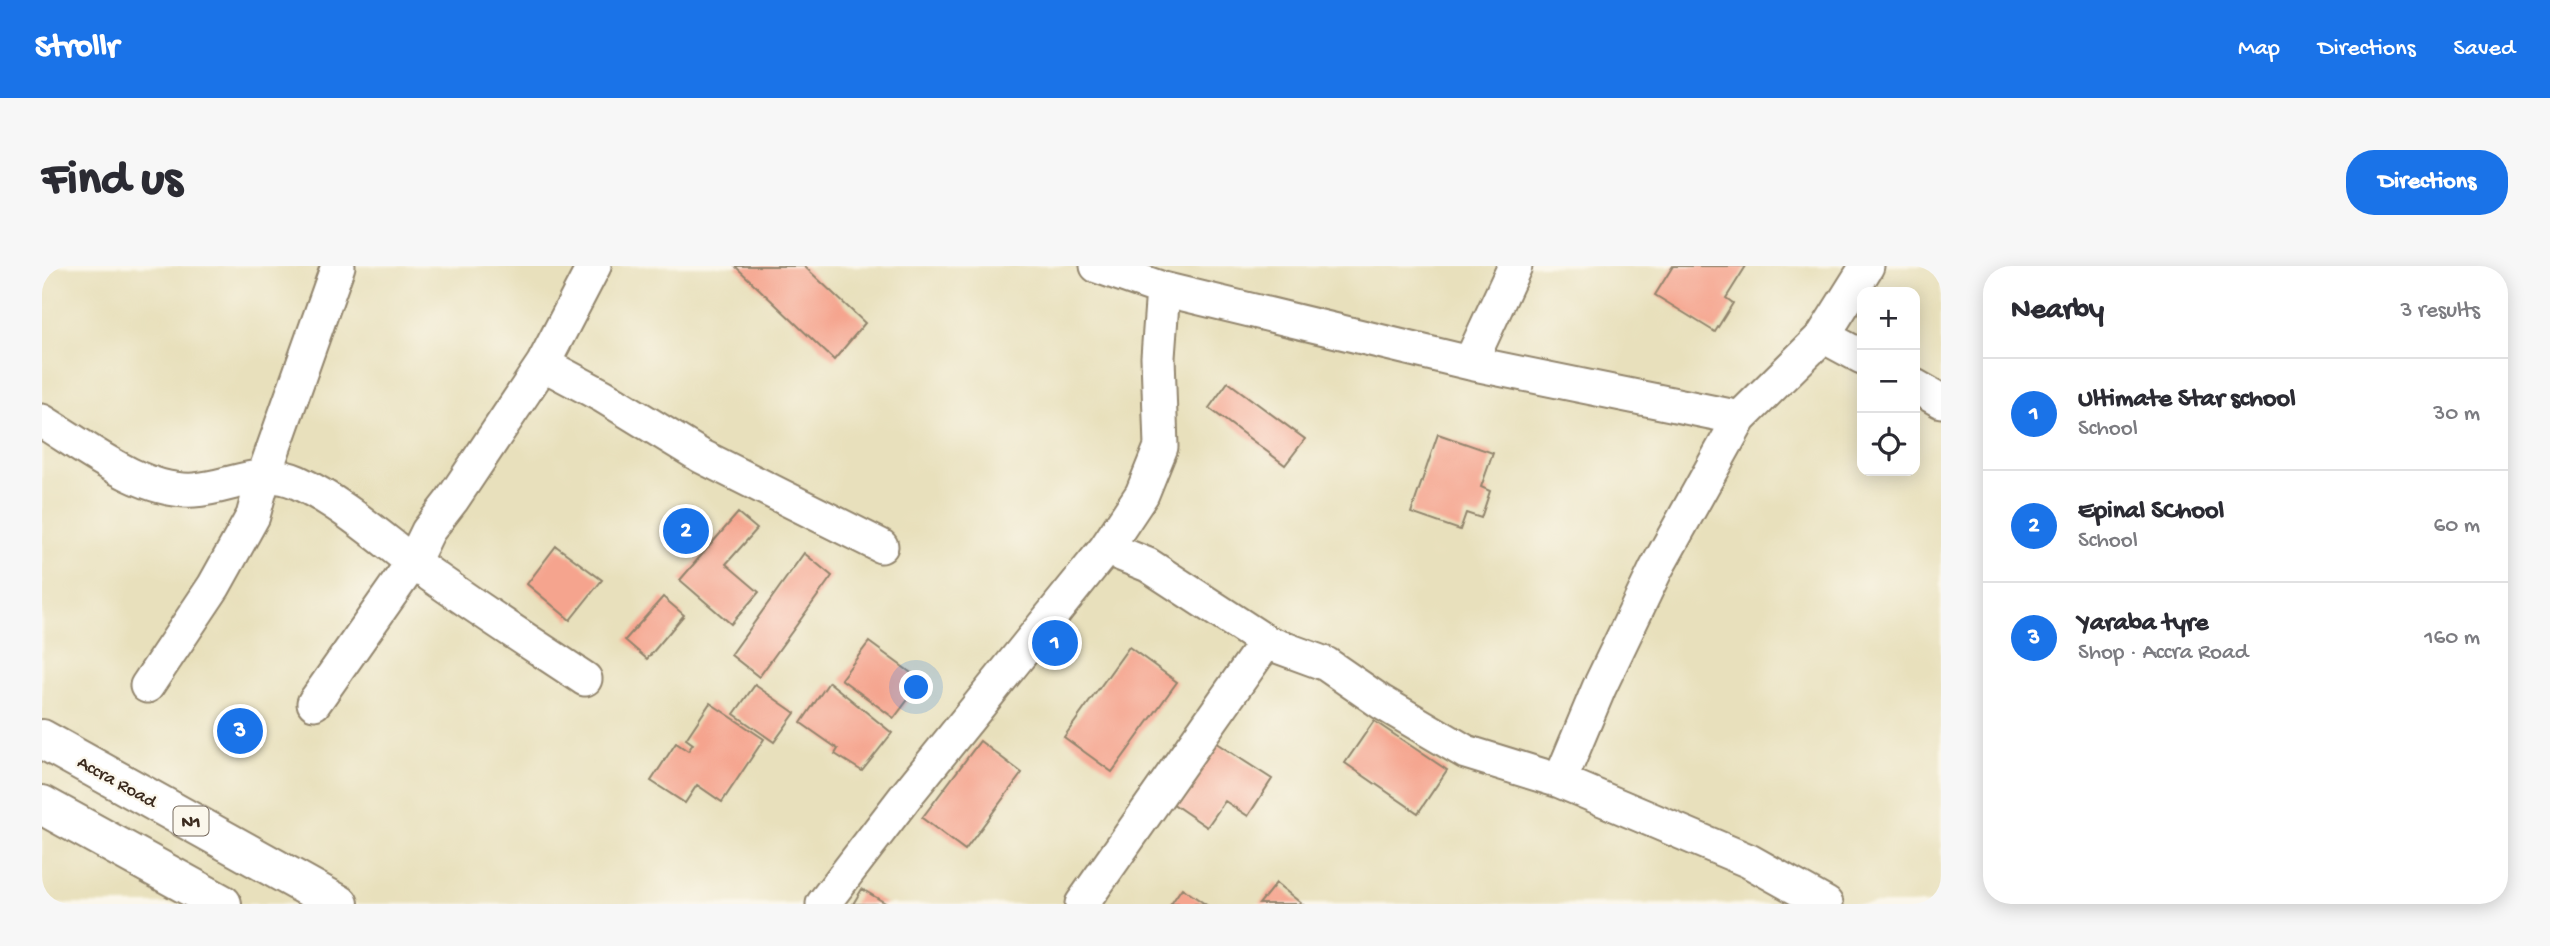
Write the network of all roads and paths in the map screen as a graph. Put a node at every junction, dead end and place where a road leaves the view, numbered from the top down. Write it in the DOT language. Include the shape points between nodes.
graph roads {
  1 [pos="338,266"];
  2 [pos="594,266"];
  3 [pos="1097,266"];
  4 [pos="1515,266"];
  5 [pos="1867,266"];
  6 [pos="1163,289"];
  7 [pos="1824,336"];
  8 [pos="1857,354"];
  9 [pos="1470,363"];
  10 [pos="544,364"];
  11 [pos="1920,389"];
  12 [pos="1941,401"];
  13 [pos="1741,418"];
  14 [pos="42,421"];
  15 [pos="264,475"];
  16 [pos="881,546"];
  17 [pos="1105,548"];
  18 [pos="413,562"];
  19 [pos="1266,642"];
  20 [pos="585,679"];
  21 [pos="147,686"];
  22 [pos="314,703"];
  23 [pos="42,739"];
  24 [pos="1560,781"];
  25 [pos="42,805"];
  26 [pos="215,902"];
  27 [pos="339,904"];
  28 [pos="823,904"];
  29 [pos="1082,904"];
  30 [pos="1826,904"];
  1 -- 15 [label="street"];
  2 -- 10 [label="street"];
  3 -- 6 [label="street"];
  4 -- 9 [label="street"];
  5 -- 7 [label="street"];
  6 -- 9 [label="street"];
  6 -- 17 [label="street" via="1158,357 1160,447 1142,494"];
  7 -- 8 [label="street"];
  7 -- 13 [label="street"];
  9 -- 13 [label="street"];
  10 -- 16 [label="street" via="701,456"];
  10 -- 18 [label="street" via="428,531"];
  11 -- 12 [label="street"];
  13 -- 24 [label="street" via="1656,569"];
  14 -- 15 [label="street" via="121,470 160,486 194,490"];
  15 -- 18 [label="street" via="295,481 329,500"];
  15 -- 21 [label="street" via="253,516 215,586"];
  17 -- 19 [label="street" via="1148,565"];
  17 -- 28 [label="street"];
  18 -- 20 [label="street"];
  18 -- 22 [label="street"];
  19 -- 24 [label="street" via="1326,664 1466,752"];
  19 -- 29 [label="street"];
  23 -- 27 [label="highway, Accra Road / N1"];
  24 -- 30 [label="street" via="1749,861"];
  25 -- 26 [label="highway"];
}
